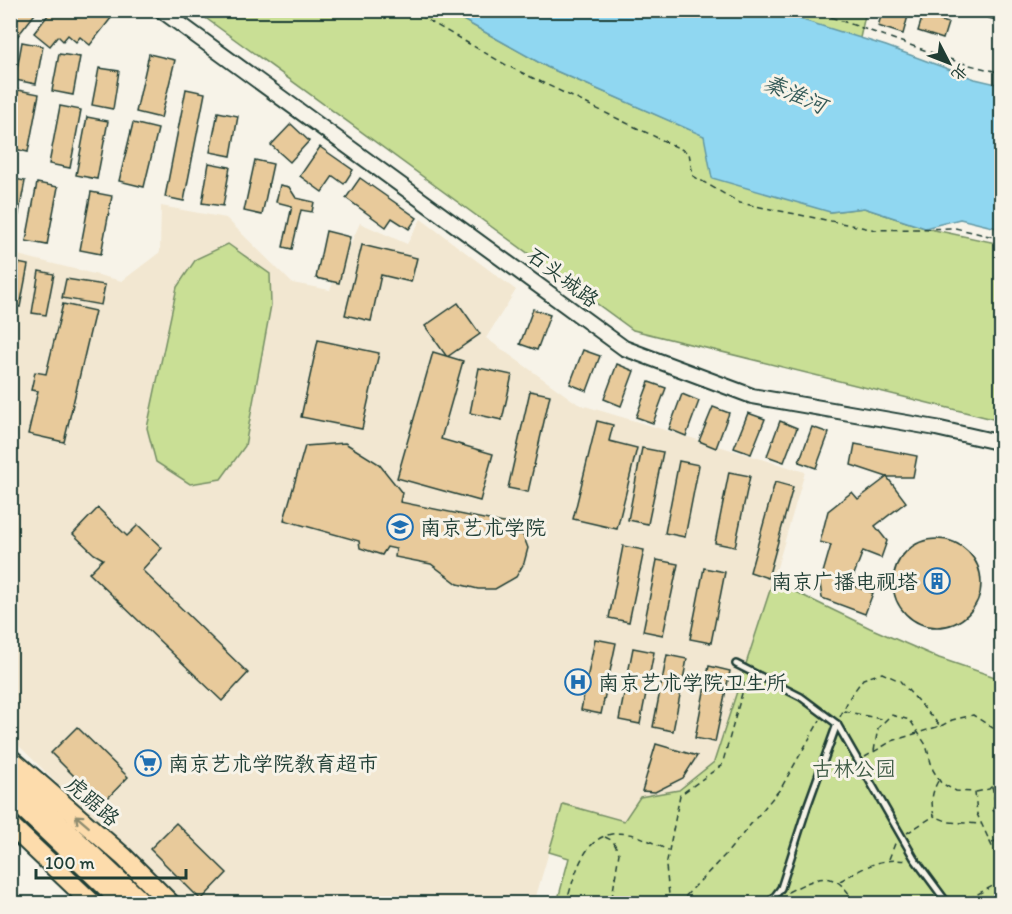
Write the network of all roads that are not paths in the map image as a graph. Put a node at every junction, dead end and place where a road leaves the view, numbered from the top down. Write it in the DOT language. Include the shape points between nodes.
graph roads {
  1 [pos="161,10"];
  2 [pos="991,10"];
  3 [pos="1002,14"];
  4 [pos="1002,443"];
  5 [pos="736,664"];
  6 [pos="837,724"];
  7 [pos="10,758"];
  8 [pos="10,777"];
  9 [pos="10,796"];
  10 [pos="10,825"];
  11 [pos="93,903"];
  12 [pos="124,903"];
  13 [pos="144,903"];
  14 [pos="171,903"];
  15 [pos="769,903"];
  16 [pos="948,903"];
  1 -- 4 [label="street, 石头城路" via="624,348 752,396"];
  2 -- 3 [label="street"];
  5 -- 6 [label="lane" via="801,697"];
  6 -- 15 [label="lane" via="781,888"];
  6 -- 16 [label="lane" via="918,862"];
  14 -- 7 [label="main road, 虎踞路, one-way"];
  8 -- 13 [label="main road"];
  9 -- 12 [label="main road"];
  10 -- 11 [label="main road"];
}
